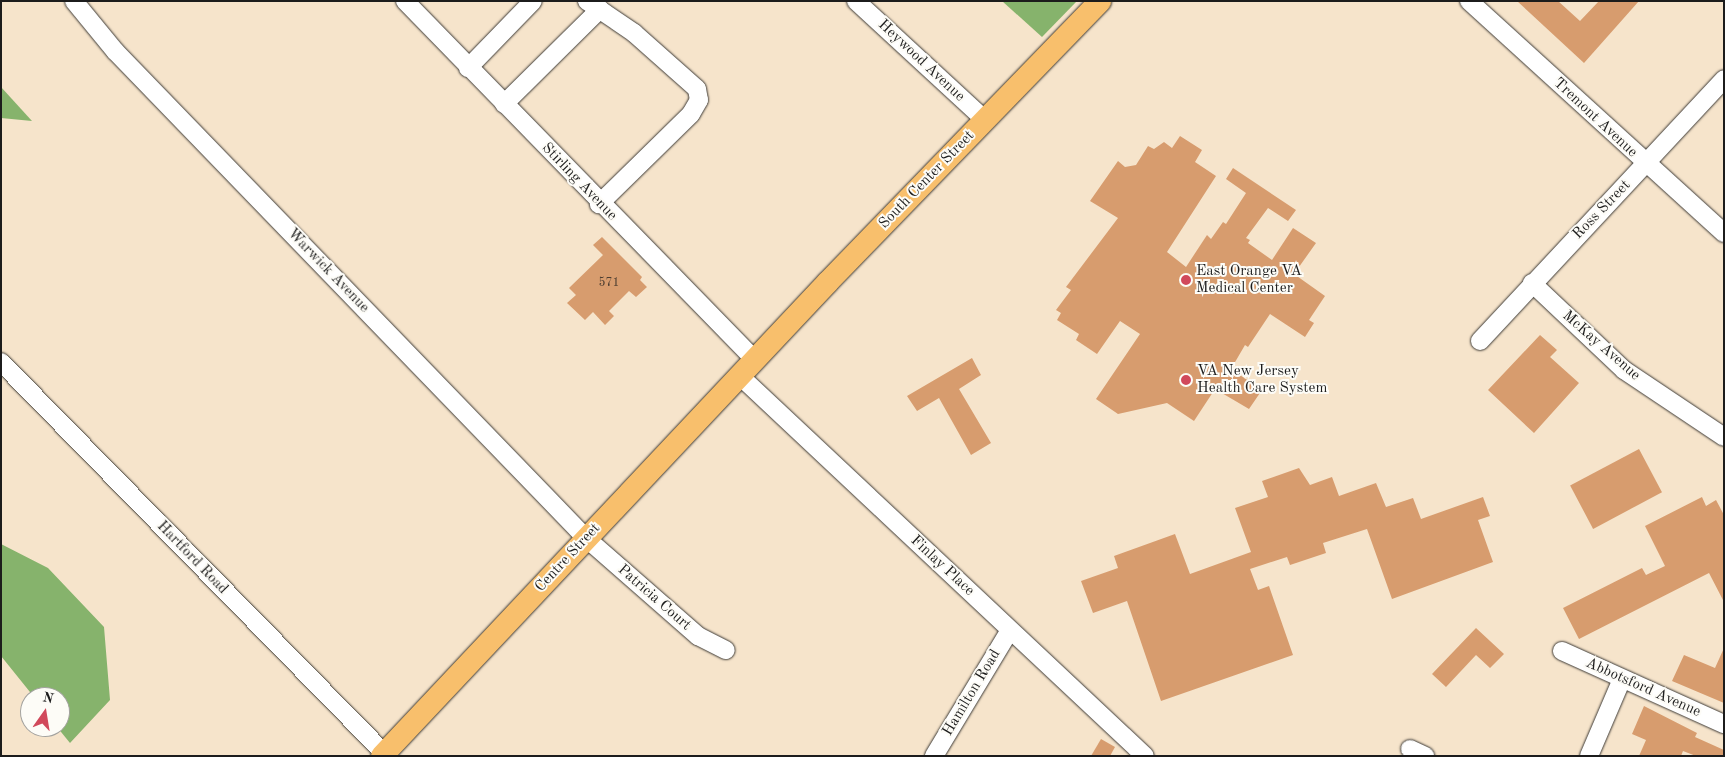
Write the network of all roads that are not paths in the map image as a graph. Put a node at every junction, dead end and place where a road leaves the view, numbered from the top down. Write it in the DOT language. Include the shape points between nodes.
graph roads {
  1 [pos="74,1"];
  2 [pos="404,1"];
  3 [pos="533,1"];
  4 [pos="856,1"];
  5 [pos="1100,1"];
  6 [pos="1469,1"];
  7 [pos="594,5"];
  8 [pos="468,68"];
  9 [pos="1724,79"];
  10 [pos="504,104"];
  11 [pos="985,120"];
  12 [pos="1645,165"];
  13 [pos="599,204"];
  14 [pos="1724,233"];
  15 [pos="1532,283"];
  16 [pos="1480,341"];
  17 [pos="1,362"];
  18 [pos="747,368"];
  19 [pos="1724,437"];
  20 [pos="586,538"];
  21 [pos="1010,630"];
  22 [pos="726,650"];
  23 [pos="1562,651"];
  24 [pos="1622,679"];
  25 [pos="1724,724"];
  26 [pos="1139,751"];
  27 [pos="383,754"];
  28 [pos="934,756"];
  29 [pos="1589,756"];
  1 -- 20 [label="street, Warwick Avenue" via="115,51"];
  2 -- 8 [label="street, Stirling Avenue"];
  3 -- 8 [label="street"];
  4 -- 11 [label="street, Heywood Avenue"];
  5 -- 11 [label="main road, South Center Street"];
  6 -- 12 [label="street, Tremont Avenue"];
  7 -- 10 [label="street"];
  7 -- 13 [label="street" via="634,33 697,89 699,100 691,114"];
  8 -- 10 [label="street, Stirling Avenue"];
  9 -- 12 [label="street, Ross Street"];
  10 -- 13 [label="street, Stirling Avenue"];
  11 -- 18 [label="main road, South Center Street"];
  12 -- 14 [label="street, Tremont Avenue"];
  12 -- 15 [label="street, Ross Street"];
  13 -- 18 [label="street, Stirling Avenue"];
  15 -- 16 [label="street, Ross Street"];
  15 -- 19 [label="street, McKay Avenue" via="1624,370"];
  17 -- 27 [label="street, Hartford Road"];
  18 -- 20 [label="main road, Centre Street"];
  18 -- 21 [label="street, Finlay Place"];
  20 -- 22 [label="street, Patricia Court" via="698,636"];
  20 -- 27 [label="main road, Centre Street"];
  21 -- 26 [label="street, Finlay Place"];
  21 -- 28 [label="street, Hamilton Road"];
  23 -- 24 [label="street, Abbotsford Avenue"];
  24 -- 25 [label="street, Abbotsford Avenue"];
  24 -- 29 [label="street"];
}
